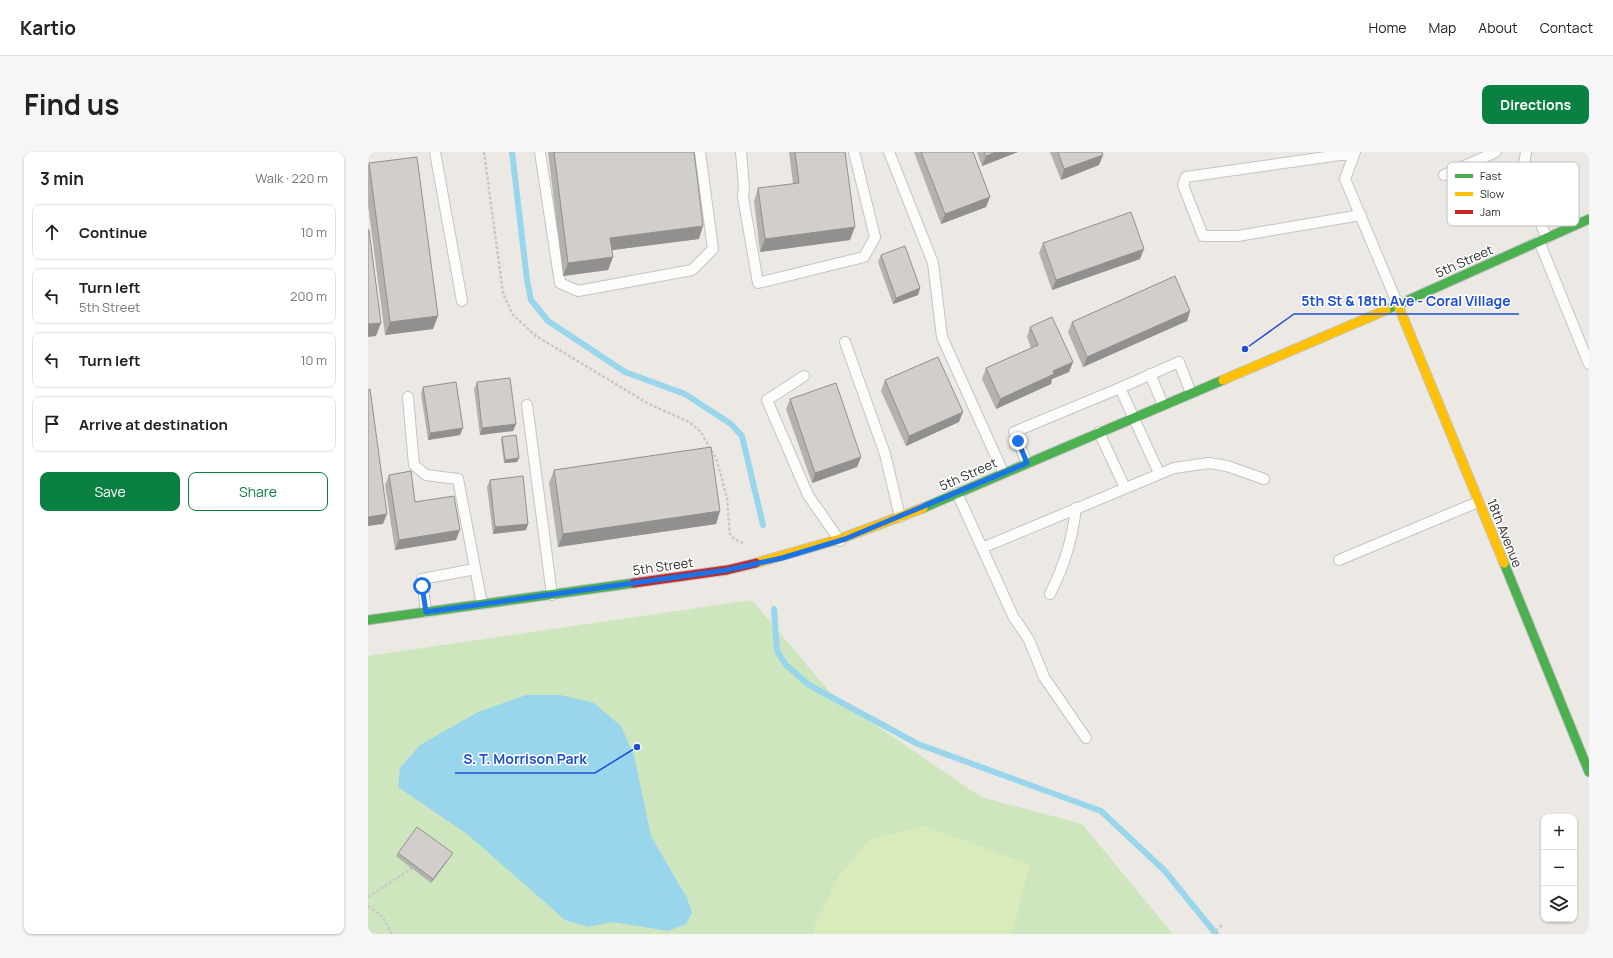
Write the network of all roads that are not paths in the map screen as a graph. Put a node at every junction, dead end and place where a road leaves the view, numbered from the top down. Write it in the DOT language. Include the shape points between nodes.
graph roads {
  1 [pos="435,152"];
  2 [pos="540,152"];
  3 [pos="700,152"];
  4 [pos="740,152"];
  5 [pos="854,152"];
  6 [pos="889,152"];
  7 [pos="1354,152"];
  8 [pos="1496,152"];
  9 [pos="1526,152"];
  10 [pos="1473,162"];
  11 [pos="1524,162"];
  12 [pos="1447,174"];
  13 [pos="1444,175"];
  14 [pos="1361,215"];
  15 [pos="1589,219"];
  16 [pos="1579,223"];
  17 [pos="1538,226"];
  18 [pos="1573,226"];
  19 [pos="1543,239"];
  20 [pos="462,301"];
  21 [pos="1398,305"];
  22 [pos="845,342"];
  23 [pos="1589,364"];
  24 [pos="1150,374"];
  25 [pos="804,376"];
  26 [pos="1120,388"];
  27 [pos="1191,393"];
  28 [pos="408,397"];
  29 [pos="527,405"];
  30 [pos="1163,405"];
  31 [pos="1133,417"];
  32 [pos="1099,432"];
  33 [pos="1027,463"];
  34 [pos="1003,472"];
  35 [pos="1159,473"];
  36 [pos="1264,479"];
  37 [pos="1125,488"];
  38 [pos="957,493"];
  39 [pos="1478,502"];
  40 [pos="1076,508"];
  41 [pos="900,517"];
  42 [pos="840,540"];
  43 [pos="982,548"];
  44 [pos="1339,560"];
  45 [pos="475,569"];
  46 [pos="1050,594"];
  47 [pos="552,595"];
  48 [pos="482,604"];
  49 [pos="426,612"];
  50 [pos="368,620"];
  51 [pos="1086,738"];
  52 [pos="1589,772"];
  1 -- 20 [label="lane"];
  2 -- 3 [label="lane" via="560,283 578,291 692,270 713,250"];
  4 -- 5 [label="lane" via="743,198 758,283 864,257 875,237"];
  6 -- 34 [label="lane" via="933,263 942,337"];
  7 -- 14 [label="lane" via="1345,179"];
  7 -- 14 [label="lane" via="1186,177 1183,185 1203,236 1238,236"];
  8 -- 10 [label="lane"];
  9 -- 11 [label="lane"];
  12 -- 13 [label="lane"];
  14 -- 21 [label="lane"];
  15 -- 16 [label="street, 5th Street"];
  17 -- 19 [label="lane"];
  18 -- 19 [label="street, 5th Street"];
  19 -- 21 [label="street, 5th Street"];
  19 -- 23 [label="lane"];
  21 -- 27 [label="street, 5th Street"];
  21 -- 39 [label="street, 18th Avenue"];
  22 -- 41 [label="lane" via="884,454"];
  24 -- 26 [label="lane"];
  24 -- 27 [label="lane" via="1179,362"];
  24 -- 30 [label="lane"];
  25 -- 42 [label="lane" via="767,400 808,496"];
  26 -- 31 [label="lane"];
  26 -- 33 [label="lane" via="1014,432"];
  27 -- 30 [label="street, 5th Street"];
  28 -- 45 [label="lane" via="414,465 426,475 458,479"];
  29 -- 47 [label="lane"];
  30 -- 31 [label="street, 5th Street"];
  31 -- 32 [label="street, 5th Street"];
  31 -- 35 [label="lane"];
  32 -- 33 [label="street, 5th Street"];
  32 -- 37 [label="lane"];
  33 -- 34 [label="street, 5th Street"];
  34 -- 38 [label="street, 5th Street"];
  35 -- 36 [label="lane" via="1209,463 1227,466"];
  35 -- 37 [label="lane"];
  37 -- 40 [label="lane"];
  38 -- 41 [label="street, 5th Street"];
  38 -- 43 [label="lane"];
  39 -- 44 [label="lane"];
  39 -- 52 [label="street, 18th Avenue"];
  40 -- 43 [label="lane"];
  40 -- 46 [label="lane" via="1073,533 1064,567"];
  41 -- 42 [label="street, 5th Street"];
  42 -- 47 [label="street, 5th Street" via="782,558 727,570"];
  43 -- 51 [label="lane" via="1013,616 1029,640 1044,677"];
  45 -- 48 [label="lane"];
  45 -- 49 [label="lane" via="422,579"];
  47 -- 48 [label="street, 5th Street"];
  48 -- 49 [label="street, 5th Street"];
  49 -- 50 [label="street, 5th Street"];
}
